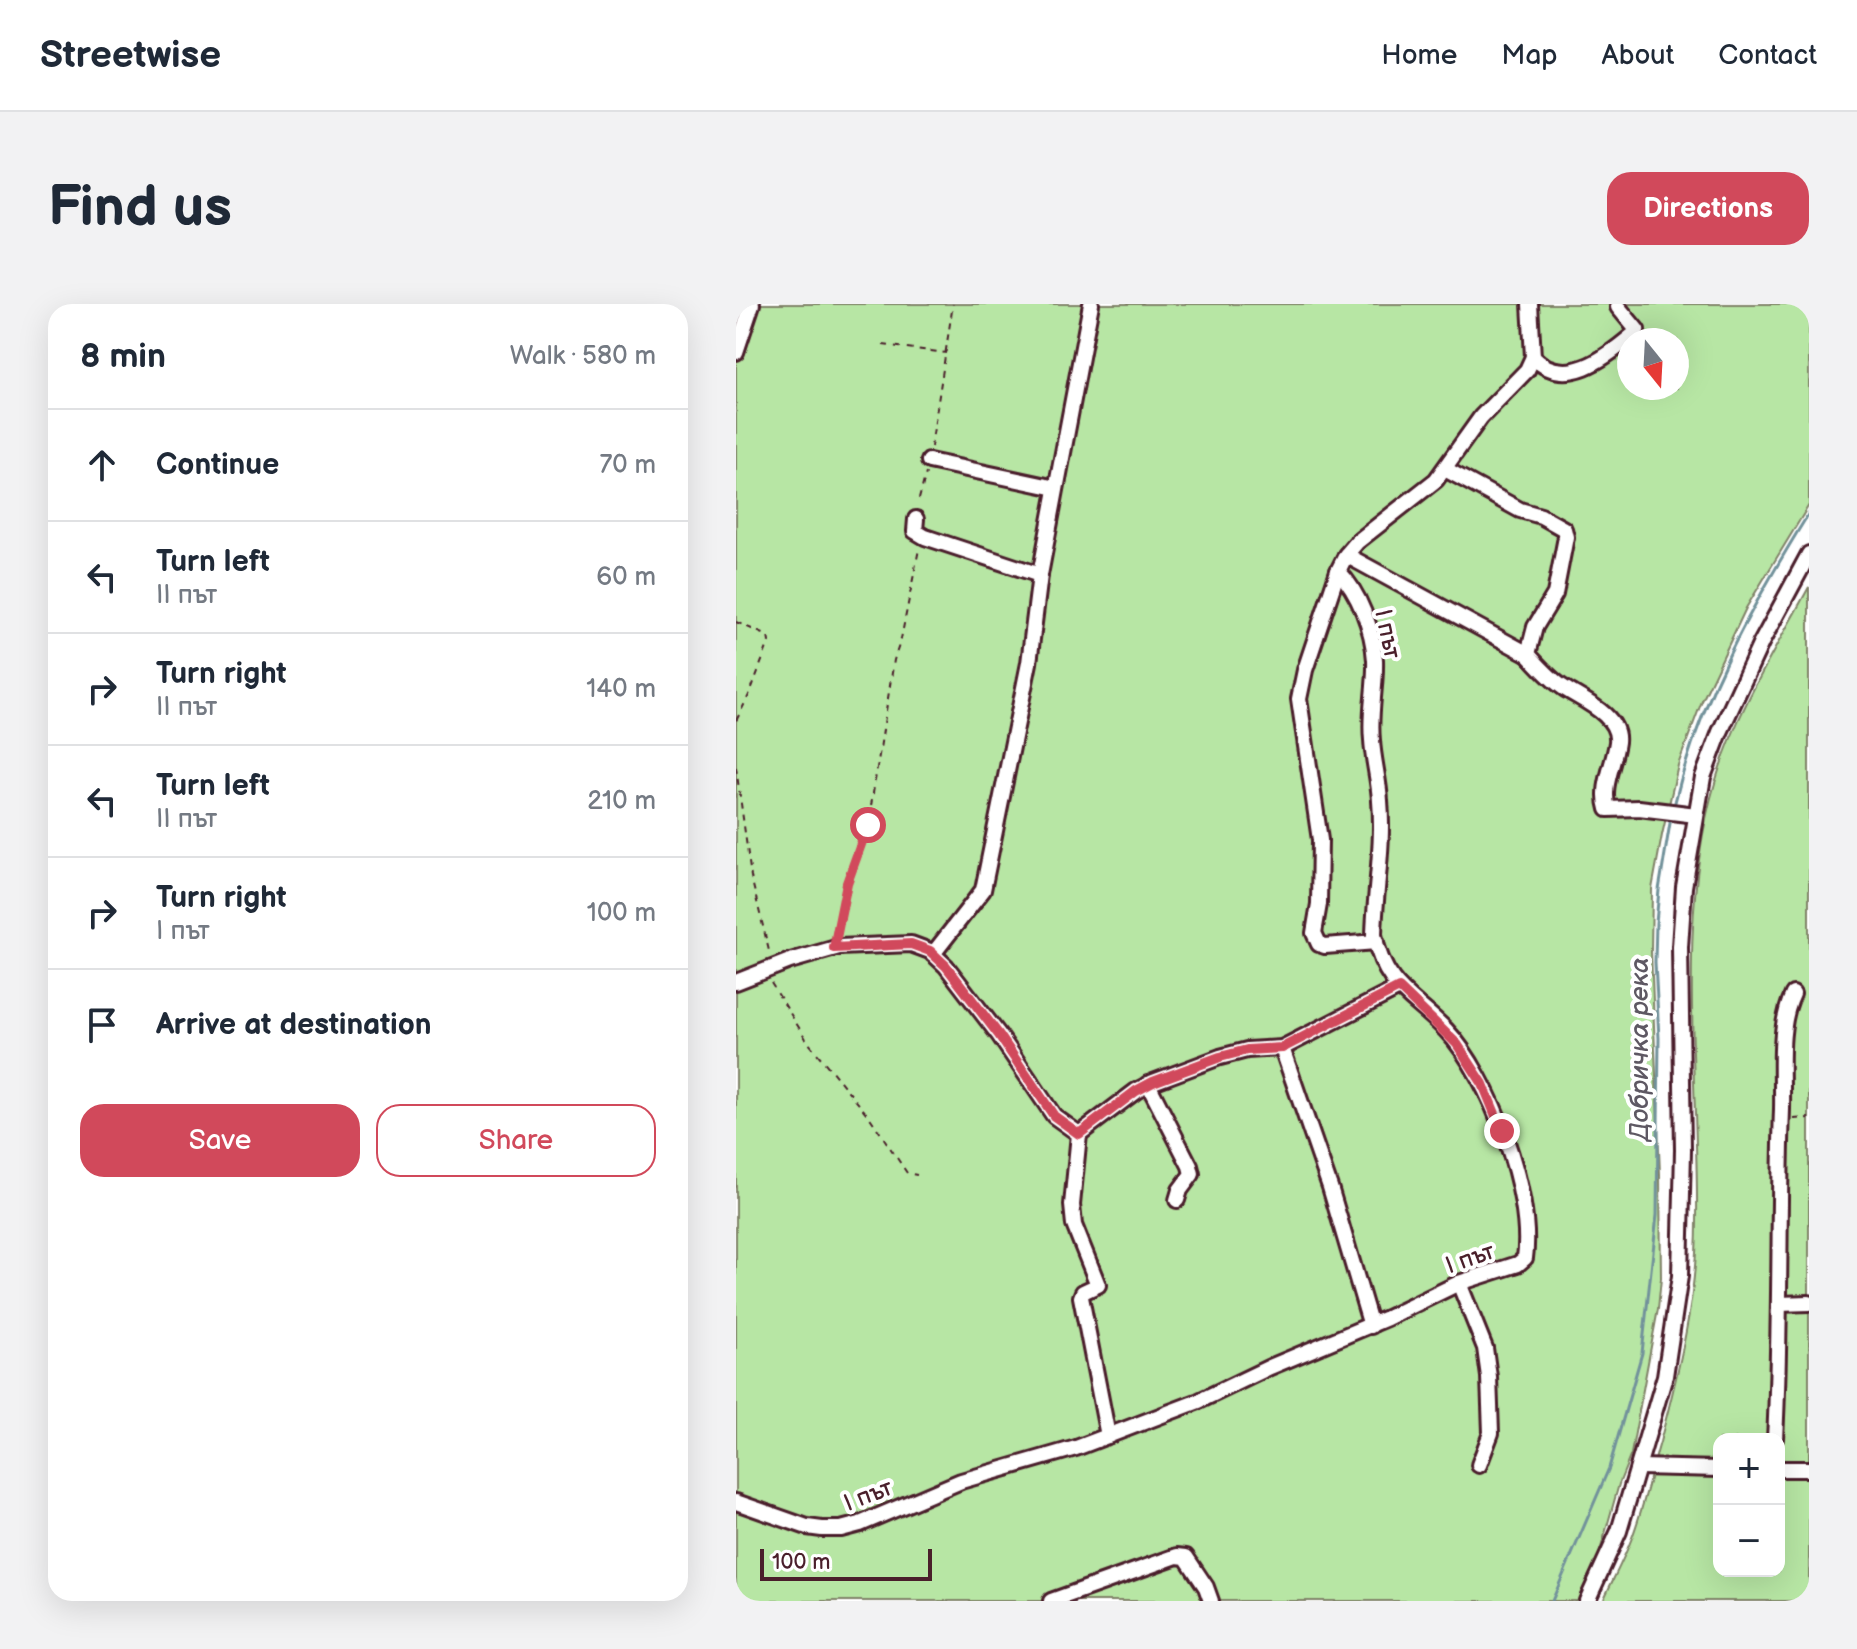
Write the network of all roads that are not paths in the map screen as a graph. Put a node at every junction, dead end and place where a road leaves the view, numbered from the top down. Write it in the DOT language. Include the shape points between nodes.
graph roads {
  1 [pos="752,304"];
  2 [pos="1091,304"];
  3 [pos="1530,304"];
  4 [pos="1618,307"];
  5 [pos="736,352"];
  6 [pos="1533,357"];
  7 [pos="929,461"];
  8 [pos="1445,469"];
  9 [pos="1056,488"];
  10 [pos="916,519"];
  11 [pos="1809,554"];
  12 [pos="1346,555"];
  13 [pos="1338,571"];
  14 [pos="1040,575"];
  15 [pos="1528,654"];
  16 [pos="1696,815"];
  17 [pos="1376,942"];
  18 [pos="933,954"];
  19 [pos="736,982"];
  20 [pos="1399,988"];
  21 [pos="1793,994"];
  22 [pos="1282,1048"];
  23 [pos="1148,1084"];
  24 [pos="1079,1134"];
  25 [pos="1177,1200"];
  26 [pos="1459,1283"];
  27 [pos="1809,1303"];
  28 [pos="1779,1304"];
  29 [pos="1371,1326"];
  30 [pos="1775,1433"];
  31 [pos="1108,1436"];
  32 [pos="1479,1465"];
  33 [pos="1639,1467"];
  34 [pos="1713,1469"];
  35 [pos="1785,1469"];
  36 [pos="1809,1469"];
  37 [pos="736,1502"];
  38 [pos="1051,1601"];
  39 [pos="1211,1601"];
  40 [pos="1587,1601"];
  1 -- 5 [label="street"];
  2 -- 9 [label="street"];
  3 -- 6 [label="street"];
  4 -- 6 [label="street" via="1637,330 1592,364 1556,372"];
  6 -- 8 [label="street"];
  7 -- 9 [label="street"];
  8 -- 12 [label="street"];
  8 -- 15 [label="street" via="1564,529 1555,594 1535,627"];
  9 -- 14 [label="street"];
  10 -- 14 [label="street" via="915,531 925,537"];
  11 -- 16 [label="street" via="1720,732"];
  12 -- 13 [label="street"];
  12 -- 15 [label="street"];
  13 -- 17 [label="street, І път" via="1360,606 1375,662 1371,718 1381,836"];
  13 -- 17 [label="street" via="1299,699 1320,840 1314,933 1325,946"];
  14 -- 18 [label="street" via="1029,663 983,890"];
  15 -- 16 [label="street" via="1554,681 1612,722 1618,735 1606,782 1608,809"];
  16 -- 33 [label="street" via="1680,947 1680,1276 1665,1376"];
  17 -- 20 [label="street, І път"];
  18 -- 19 [label="street" via="911,944 834,948"];
  18 -- 24 [label="street" via="999,1035 1054,1116"];
  20 -- 22 [label="street"];
  20 -- 26 [label="street, І път" via="1447,1031 1470,1061 1518,1181 1525,1258"];
  21 -- 28 [label="street" via="1786,1010"];
  22 -- 23 [label="street" via="1220,1057"];
  22 -- 29 [label="street"];
  23 -- 24 [label="street"];
  23 -- 25 [label="street" via="1192,1174"];
  24 -- 31 [label="street" via="1073,1215 1098,1285 1081,1297"];
  26 -- 29 [label="street, І път"];
  26 -- 32 [label="street" via="1485,1348 1489,1377 1491,1433"];
  27 -- 28 [label="street"];
  28 -- 30 [label="street"];
  29 -- 31 [label="street, І път"];
  31 -- 37 [label="street, І път" via="961,1481 841,1529 807,1527"];
  33 -- 34 [label="street"];
  33 -- 40 [label="street" via="1619,1531"];
  35 -- 36 [label="street"];
  38 -- 39 [label="street" via="1182,1556"];
}
